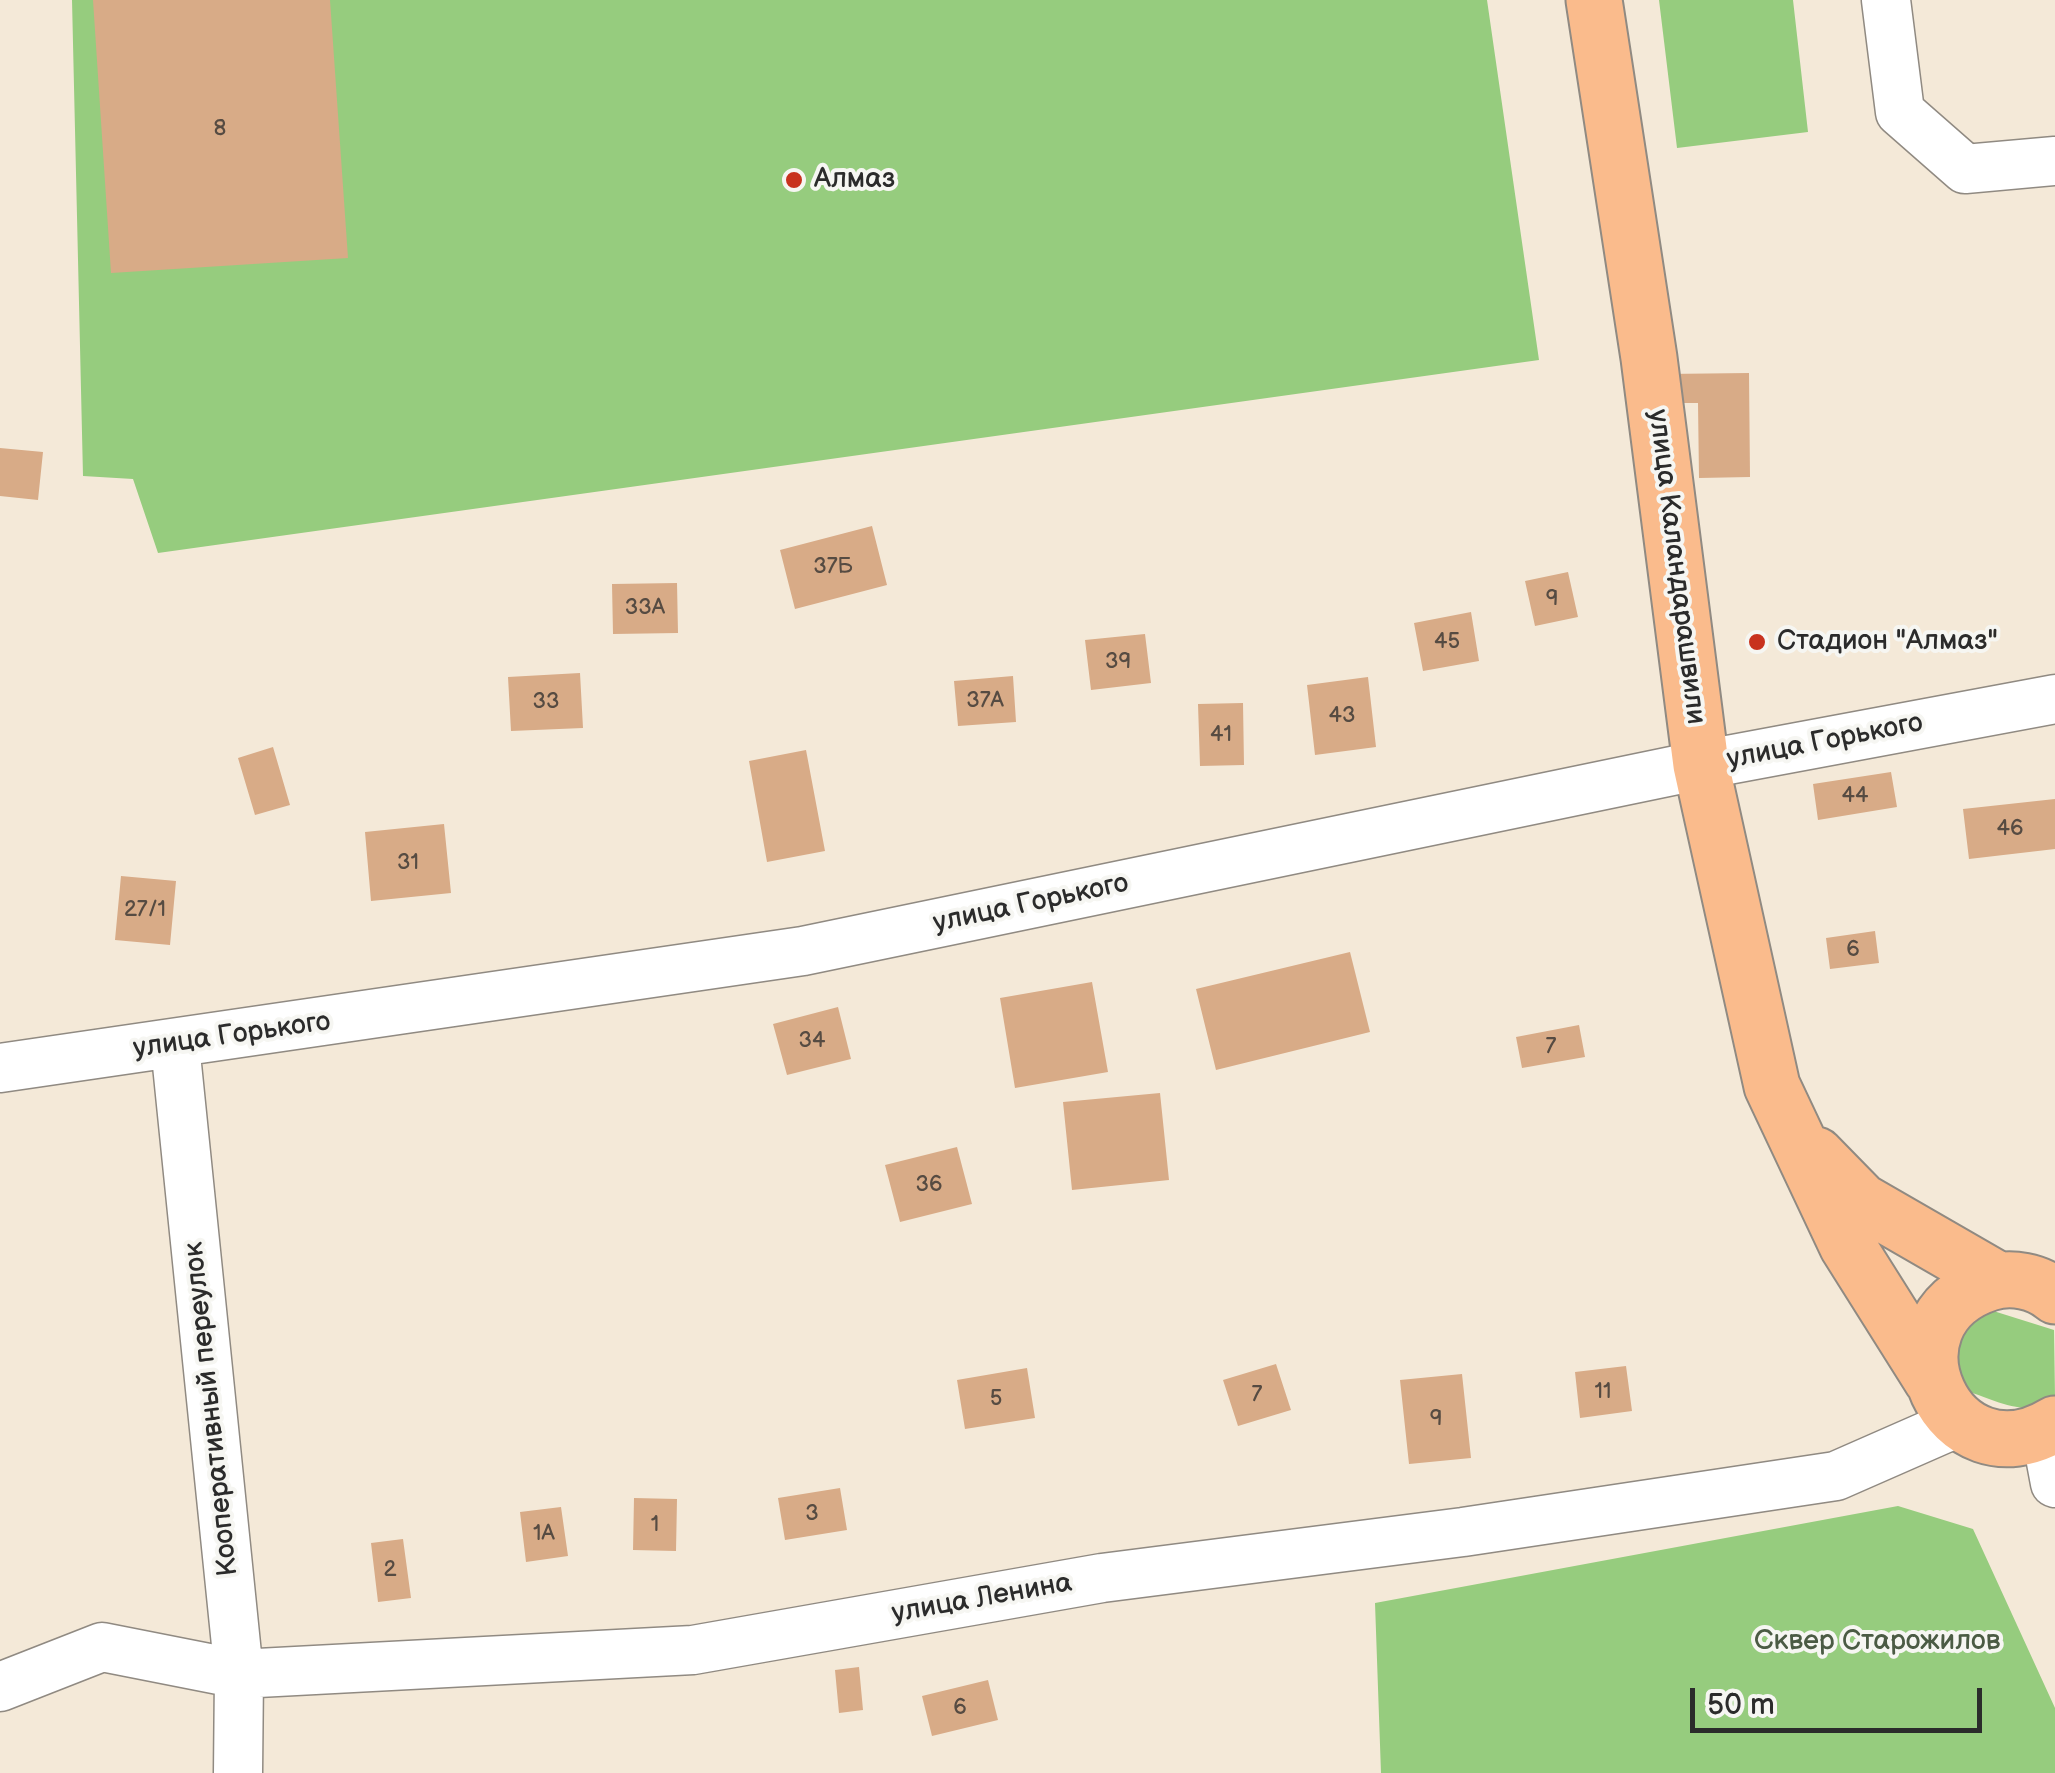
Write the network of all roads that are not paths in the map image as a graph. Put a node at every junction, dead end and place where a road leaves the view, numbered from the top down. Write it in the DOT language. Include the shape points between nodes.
graph roads {
  1 [pos="1594,0"];
  2 [pos="1886,0"];
  3 [pos="2055,161"];
  4 [pos="2055,699"];
  5 [pos="1701,765"];
  6 [pos="175,1045"];
  7 [pos="0,1068"];
  8 [pos="1788,1127"];
  9 [pos="1998,1280"];
  10 [pos="2055,1296"];
  11 [pos="1945,1400"];
  12 [pos="2052,1428"];
  13 [pos="2055,1483"];
  14 [pos="238,1674"];
  15 [pos="0,1687"];
  16 [pos="238,1773"];
  1 -- 5 [label="main road, улица Каландарашвили"];
  2 -- 3 [label="street" via="1900,112 1965,169"];
  4 -- 5 [label="street, улица Горького"];
  5 -- 6 [label="street, улица Горького" via="803,951"];
  5 -- 8 [label="main road, улица Каландарашвили" via="1772,1086"];
  6 -- 7 [label="street, улица Горького"];
  6 -- 14 [label="street, Кооперативный переулок"];
  8 -- 9 [label="main road, улица Каландарашвили" via="1861,1201"];
  8 -- 11 [label="main road, улица Каландарашвили" via="1847,1244"];
  9 -- 10 [label="main road, улица Каландарашвили" via="2024,1280"];
  9 -- 11 [label="main road" via="1950,1304 1936,1327 1929,1353"];
  11 -- 12 [label="main road" via="1978,1433 2023,1438"];
  11 -- 14 [label="street, улица Ленина" via="1836,1476 1102,1578 693,1650"];
  12 -- 13 [label="street"];
  14 -- 15 [label="street, улица Ленина" via="102,1647"];
  14 -- 16 [label="street, Кооперативный переулок"];
}
